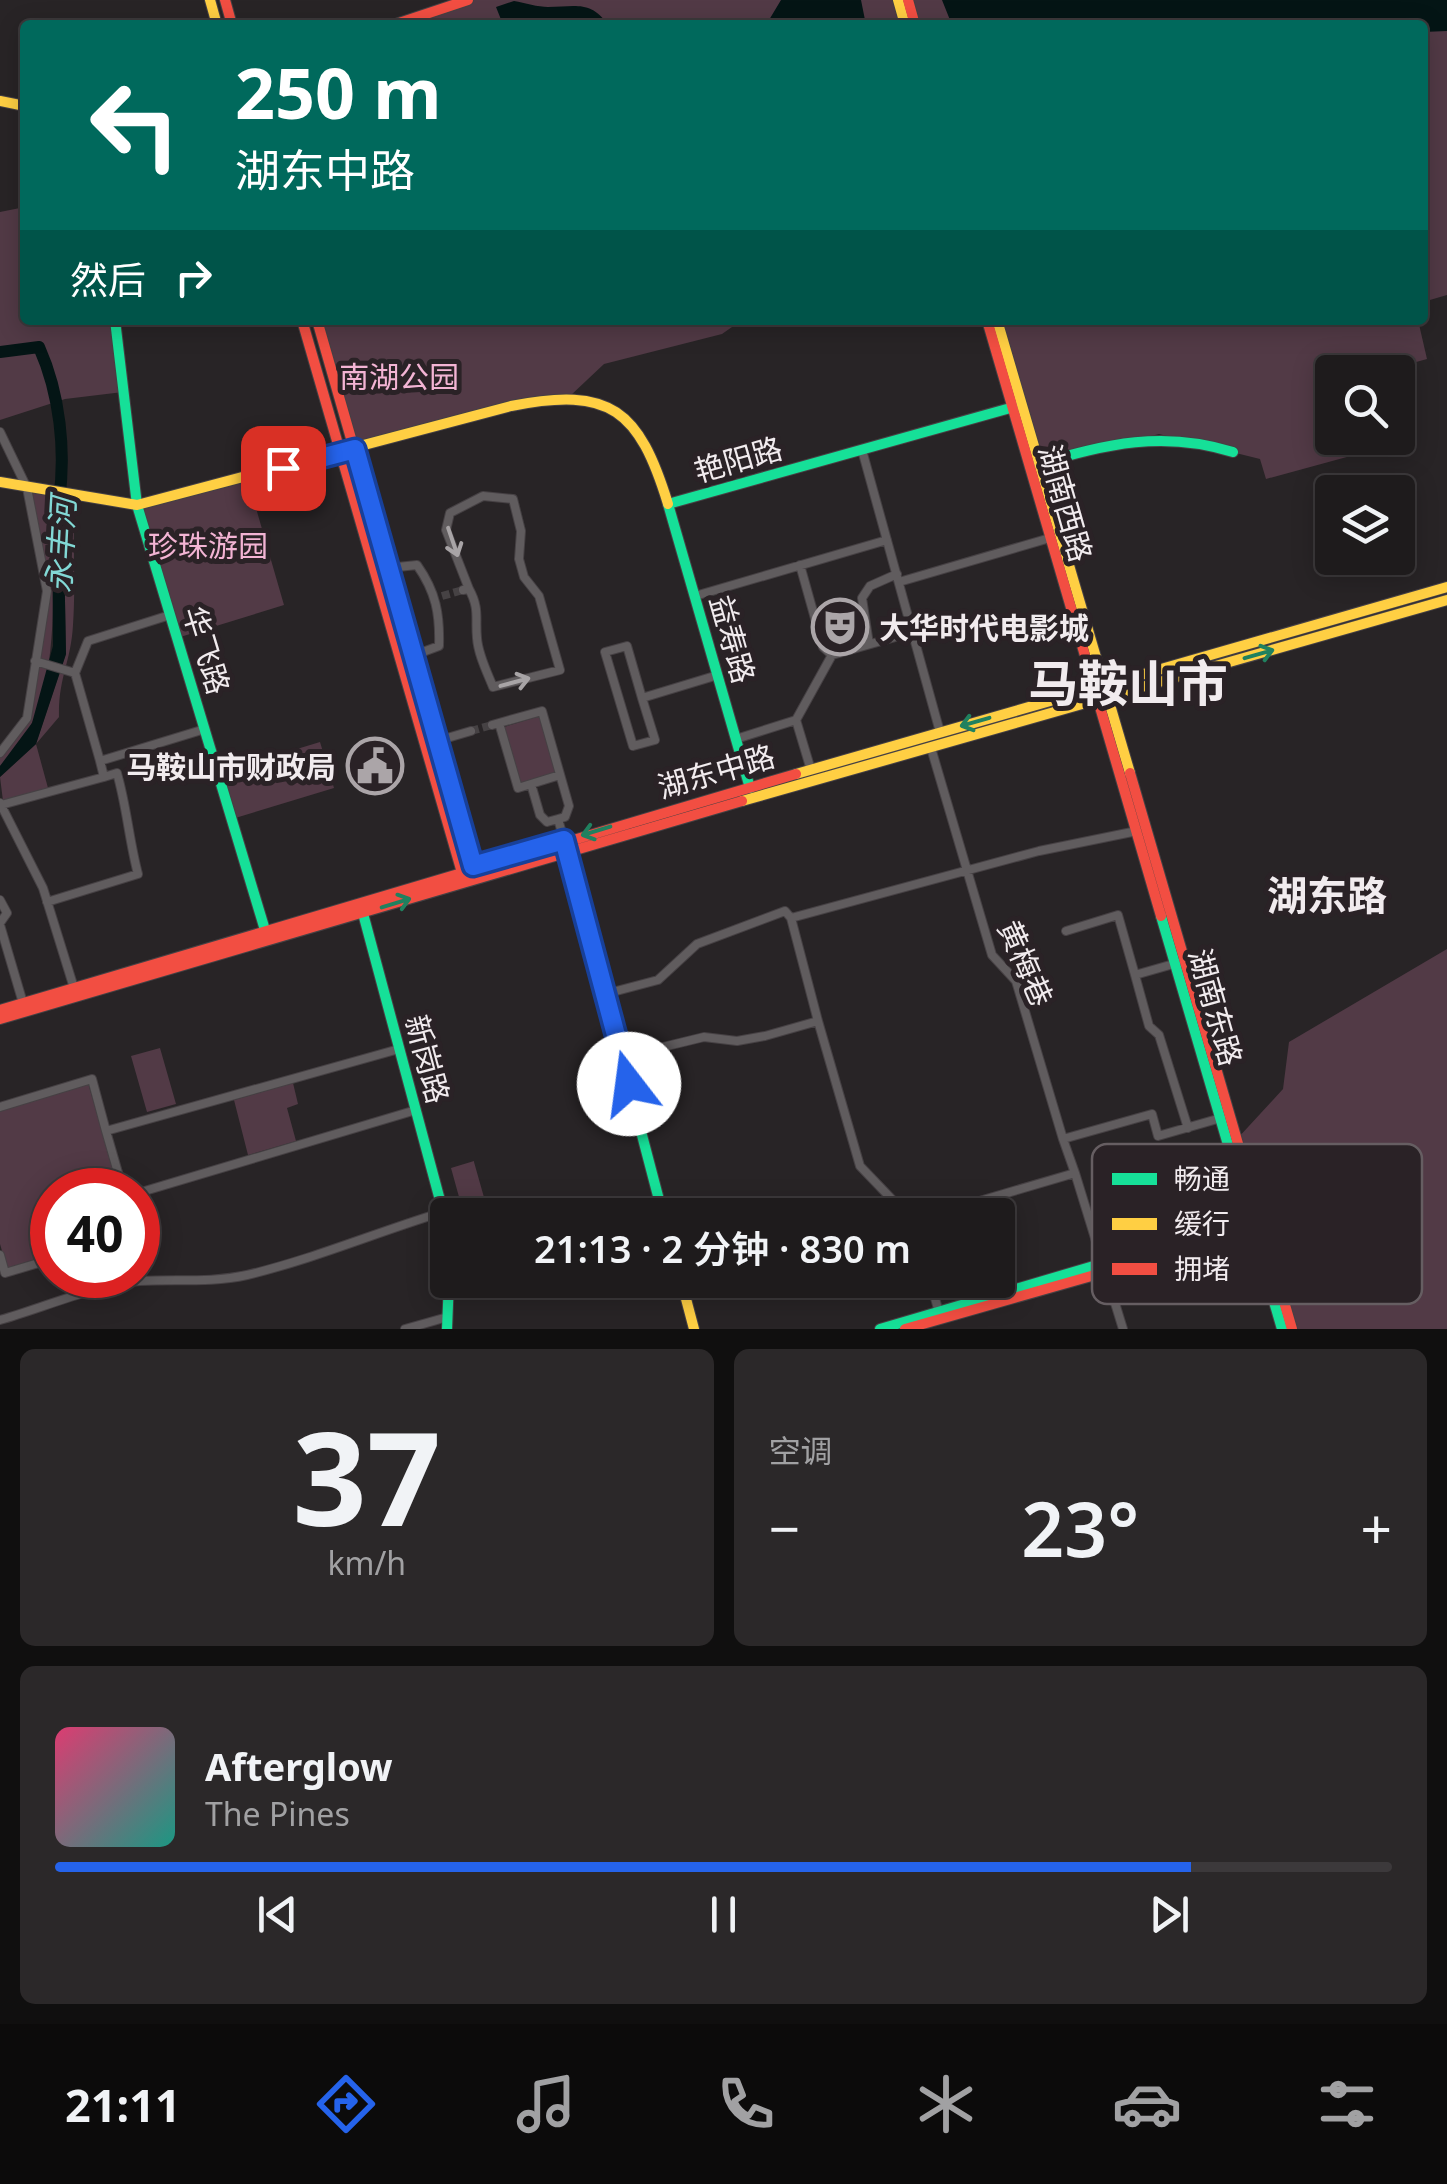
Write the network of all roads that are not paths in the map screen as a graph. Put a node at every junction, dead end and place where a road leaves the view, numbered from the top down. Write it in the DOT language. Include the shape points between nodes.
graph roads {
  1 [pos="468,0"];
  2 [pos="408,20"];
  3 [pos="116,325"];
  4 [pos="303,325"];
  5 [pos="318,325"];
  6 [pos="990,325"];
  7 [pos="998,325"];
  8 [pos="1016,407"];
  9 [pos="0,432"];
  10 [pos="355,449"];
  11 [pos="862,450"];
  12 [pos="341,452"];
  13 [pos="1233,452"];
  14 [pos="1038,464"];
  15 [pos="0,482"];
  16 [pos="27,488"];
  17 [pos="668,504"];
  18 [pos="136,505"];
  19 [pos="1050,538"];
  20 [pos="888,540"];
  21 [pos="800,565"];
  22 [pos="388,568"];
  23 [pos="898,578"];
  24 [pos="1447,587"];
  25 [pos="466,590"];
  26 [pos="695,596"];
  27 [pos="1447,600"];
  28 [pos="170,616"];
  29 [pos="913,632"];
  30 [pos="868,644"];
  31 [pos="832,655"];
  32 [pos="412,656"];
  33 [pos="34,661"];
  34 [pos="75,672"];
  35 [pos="718,675"];
  36 [pos="1098,686"];
  37 [pos="642,698"];
  38 [pos="1102,700"];
  39 [pos="796,720"];
  40 [pos="204,729"];
  41 [pos="471,732"];
  42 [pos="940,732"];
  43 [pos="736,739"];
  44 [pos="437,741"];
  45 [pos="931,748"];
  46 [pos="0,753"];
  47 [pos="112,757"];
  48 [pos="100,760"];
  49 [pos="811,770"];
  50 [pos="117,773"];
  51 [pos="560,776"];
  52 [pos="104,777"];
  53 [pos="532,784"];
  54 [pos="750,788"];
  55 [pos="1,804"];
  56 [pos="558,819"];
  57 [pos="12,824"];
  58 [pos="0,827"];
  59 [pos="1138,831"];
  60 [pos="566,846"];
  61 [pos="467,868"];
  62 [pos="968,872"];
  63 [pos="477,878"];
  64 [pos="465,882"];
  65 [pos="0,900"];
  66 [pos="47,902"];
  67 [pos="361,907"];
  68 [pos="791,918"];
  69 [pos="0,924"];
  70 [pos="266,930"];
  71 [pos="1066,931"];
  72 [pos="1177,963"];
  73 [pos="1134,976"];
  74 [pos="75,992"];
  75 [pos="605,994"];
  76 [pos="23,1003"];
  77 [pos="0,1010"];
  78 [pos="0,1019"];
  79 [pos="818,1021"];
  80 [pos="400,1049"];
  81 [pos="622,1057"];
  82 [pos="0,1107"];
  83 [pos="416,1110"];
  84 [pos="1222,1118"];
  85 [pos="1188,1128"];
  86 [pos="106,1131"];
  87 [pos="1063,1140"];
  88 [pos="1229,1144"];
  89 [pos="1236,1144"];
  90 [pos="117,1168"];
  91 [pos="1075,1173"];
  92 [pos="160,1186"];
  93 [pos="439,1198"];
  94 [pos="659,1198"];
  95 [pos="890,1198"];
  96 [pos="990,1198"];
  97 [pos="430,1216"];
  98 [pos="1092,1226"];
  99 [pos="0,1255"];
  100 [pos="30,1266"];
  101 [pos="1092,1270"];
  102 [pos="1092,1271"];
  103 [pos="448,1298"];
  104 [pos="685,1298"];
  105 [pos="935,1298"];
  106 [pos="1115,1304"];
  107 [pos="1275,1304"];
  108 [pos="1284,1304"];
  109 [pos="938,1309"];
  110 [pos="0,1320"];
  111 [pos="445,1324"];
  112 [pos="405,1329"];
  113 [pos="694,1329"];
  114 [pos="880,1329"];
  115 [pos="905,1329"];
  116 [pos="1122,1329"];
  117 [pos="1282,1329"];
  118 [pos="1292,1329"];
  1 -- 2 [label="main road"];
  3 -- 18 [label="main road, 华飞路"];
  4 -- 12 [label="main road"];
  5 -- 10 [label="main road"];
  6 -- 8 [label="main road, 湖南西路"];
  7 -- 8 [label="main road, 湖南西路"];
  8 -- 11 [label="main road, 艳阳路"];
  8 -- 14 [label="main road, 湖南西路"];
  8 -- 19 [label="main road, 湖南西路"];
  9 -- 16 [label="street"];
  10 -- 12 [label="main road, 艳阳路"];
  10 -- 17 [label="main road, 艳阳路" via="570,396 610,405 634,422 653,450"];
  10 -- 22 [label="main road"];
  11 -- 17 [label="main road, 艳阳路"];
  11 -- 20 [label="street"];
  12 -- 18 [label="main road, 艳阳路"];
  12 -- 61 [label="main road"];
  13 -- 14 [label="main road" via="1159,434"];
  14 -- 36 [label="main road, 湖南西路"];
  15 -- 16 [label="main road, 艳阳路"];
  16 -- 18 [label="main road, 艳阳路"];
  16 -- 33 [label="street" via="47,591"];
  17 -- 26 [label="main road, 益寿路"];
  18 -- 28 [label="main road, 华飞路"];
  19 -- 23 [label="street"];
  19 -- 36 [label="main road, 湖南西路"];
  20 -- 21 [label="street"];
  20 -- 23 [label="street"];
  21 -- 26 [label="street"];
  21 -- 31 [label="street" via="823,646"];
  22 -- 32 [label="main road"];
  22 -- 32 [label="street" via="417,565 439,598 440,646"];
  23 -- 29 [label="street"];
  23 -- 30 [label="street" via="870,586 862,598"];
  24 -- 36 [label="main road, 湖东中路"];
  25 -- 25 [label="street, one-way" via="481,617 476,636 493,687 560,670 538,596 519,559 513,499 482,496 450,512 446,530"];
  26 -- 35 [label="main road, 益寿路"];
  38 -- 27 [label="main road, 湖东中路, one-way"];
  28 -- 34 [label="street" via="88,641"];
  28 -- 40 [label="main road, 华飞路"];
  29 -- 30 [label="street"];
  29 -- 42 [label="street"];
  30 -- 31 [label="street"];
  31 -- 39 [label="street"];
  32 -- 44 [label="main road"];
  33 -- 34 [label="street"];
  33 -- 46 [label="street" via="27,718"];
  34 -- 48 [label="street"];
  35 -- 37 [label="street"];
  35 -- 43 [label="main road, 益寿路"];
  36 -- 38 [label="main road"];
  36 -- 42 [label="main road, 湖东中路, one-way"];
  37 -- 37 [label="street" via="626,646 606,652 633,746 654,740"];
  38 -- 45 [label="main road, 湖东中路"];
  38 -- 59 [label="main road, 湖南东路"];
  38 -- 89 [label="main road"];
  39 -- 43 [label="street"];
  39 -- 49 [label="street"];
  40 -- 47 [label="street"];
  40 -- 70 [label="main road, 华飞路"];
  41 -- 44 [label="street"];
  42 -- 49 [label="main road, 湖东中路"];
  43 -- 54 [label="main road, 益寿路"];
  44 -- 61 [label="main road"];
  45 -- 60 [label="main road, 湖东中路"];
  45 -- 62 [label="street, 黄梅巷"];
  47 -- 48 [label="street"];
  47 -- 50 [label="street"];
  48 -- 52 [label="street"];
  49 -- 54 [label="main road, 湖东中路"];
  50 -- 52 [label="street"];
  50 -- 66 [label="street" via="138,874"];
  51 -- 53 [label="street"];
  51 -- 53 [label="street" via="542,711 496,724 518,788"];
  51 -- 56 [label="street" via="569,806"];
  52 -- 55 [label="street"];
  53 -- 56 [label="street" via="540,814 548,822"];
  54 -- 60 [label="main road, 湖东中路, one-way"];
  55 -- 57 [label="street"];
  56 -- 60 [label="street"];
  57 -- 58 [label="street"];
  57 -- 66 [label="street"];
  59 -- 62 [label="street"];
  59 -- 72 [label="main road, 湖南东路"];
  60 -- 61 [label="main road, 湖东中路"];
  60 -- 63 [label="main road, 湖东中路"];
  60 -- 75 [label="main road"];
  61 -- 63 [label="main road"];
  61 -- 64 [label="main road"];
  61 -- 67 [label="main road, 湖东中路"];
  62 -- 68 [label="street"];
  62 -- 87 [label="street, 黄梅巷" via="992,955 1016,982"];
  63 -- 64 [label="main road, 湖东中路"];
  67 -- 64 [label="main road, 湖东中路, one-way"];
  65 -- 69 [label="street" via="7,913"];
  66 -- 74 [label="street"];
  67 -- 70 [label="main road, 湖东中路"];
  67 -- 74 [label="main road, 湖东中路"];
  67 -- 80 [label="main road, 新岗路"];
  68 -- 75 [label="street" via="785,911 725,932 697,944 658,980"];
  68 -- 79 [label="street"];
  69 -- 76 [label="street"];
  70 -- 74 [label="main road, 湖东中路"];
  71 -- 73 [label="street" via="1118,915"];
  72 -- 73 [label="street"];
  72 -- 84 [label="main road, 湖南东路"];
  73 -- 85 [label="street"];
  74 -- 76 [label="main road, 湖东中路"];
  74 -- 78 [label="main road, 湖东中路"];
  75 -- 81 [label="main road"];
  76 -- 77 [label="main road, 湖东中路"];
  79 -- 81 [label="street" via="737,1041 704,1038"];
  79 -- 95 [label="street" via="860,1166"];
  80 -- 83 [label="main road, 新岗路"];
  80 -- 86 [label="street"];
  81 -- 94 [label="main road"];
  82 -- 86 [label="street" via="92,1079"];
  83 -- 92 [label="street"];
  83 -- 93 [label="main road, 新岗路"];
  84 -- 85 [label="street"];
  84 -- 88 [label="main road, 湖南东路"];
  85 -- 87 [label="street" via="1158,1136 1152,1114"];
  86 -- 90 [label="street"];
  87 -- 91 [label="street, 黄梅巷"];
  91 -- 96 [label="street"];
  91 -- 98 [label="street"];
  97 -- 110 [label="street" via="244,1276 136,1282"];
  99 -- 100 [label="street" via="5,1273"];
  101 -- 109 [label="main road"];
  102 -- 115 [label="main road"];
  103 -- 111 [label="main road"];
  104 -- 113 [label="main road"];
  105 -- 109 [label="street"];
  106 -- 116 [label="street"];
  107 -- 117 [label="main road, 湖南东路"];
  108 -- 118 [label="main road"];
  109 -- 114 [label="main road"];
  111 -- 112 [label="street"];
}
